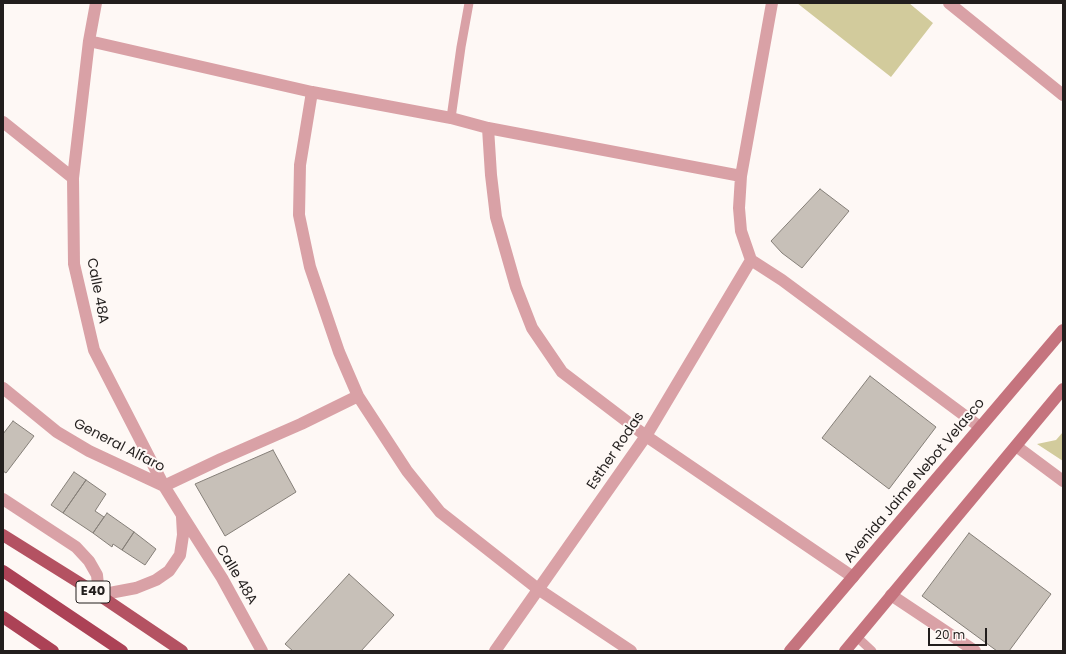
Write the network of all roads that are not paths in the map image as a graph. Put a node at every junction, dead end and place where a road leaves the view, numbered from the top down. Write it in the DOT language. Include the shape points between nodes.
graph roads {
  1 [pos="96,3"];
  2 [pos="470,3"];
  3 [pos="772,3"];
  4 [pos="949,3"];
  5 [pos="89,41"];
  6 [pos="312,92"];
  7 [pos="1063,95"];
  8 [pos="451,118"];
  9 [pos="3,122"];
  10 [pos="488,128"];
  11 [pos="741,176"];
  12 [pos="73,178"];
  13 [pos="750,260"];
  14 [pos="1063,330"];
  15 [pos="3,388"];
  16 [pos="1063,389"];
  17 [pos="358,396"];
  18 [pos="980,427"];
  19 [pos="646,436"];
  20 [pos="1016,446"];
  21 [pos="1063,481"];
  22 [pos="164,486"];
  23 [pos="3,499"];
  24 [pos="182,515"];
  25 [pos="3,535"];
  26 [pos="3,571"];
  27 [pos="853,577"];
  28 [pos="538,589"];
  29 [pos="99,595"];
  30 [pos="891,595"];
  31 [pos="3,617"];
  32 [pos="857,637"];
  33 [pos="53,651"];
  34 [pos="122,651"];
  35 [pos="182,651"];
  36 [pos="262,651"];
  37 [pos="495,651"];
  38 [pos="631,651"];
  39 [pos="790,651"];
  40 [pos="845,651"];
  41 [pos="872,651"];
  42 [pos="975,651"];
  1 -- 5 [label="street, Calle 48A"];
  2 -- 8 [label="lane"];
  3 -- 11 [label="street"];
  4 -- 7 [label="street"];
  5 -- 6 [label="street"];
  5 -- 12 [label="street, Calle 48A"];
  6 -- 8 [label="street"];
  6 -- 17 [label="street" via="300,165 299,215 310,267 339,352"];
  8 -- 10 [label="street"];
  9 -- 12 [label="street"];
  10 -- 11 [label="street"];
  10 -- 19 [label="street" via="496,217 516,287 532,328 562,372"];
  11 -- 13 [label="street" via="741,231"];
  12 -- 22 [label="street, Calle 48A" via="74,264 94,350"];
  13 -- 18 [label="street" via="782,280"];
  13 -- 19 [label="street, Esther Rodas"];
  14 -- 18 [label="main road, Avenida Jaime Nebot Velasco"];
  15 -- 22 [label="street, General Alfaro" via="57,432 89,451"];
  16 -- 20 [label="main road"];
  17 -- 22 [label="street"];
  17 -- 28 [label="street" via="407,471 440,512"];
  18 -- 27 [label="main road, Avenida Jaime Nebot Velasco"];
  19 -- 27 [label="street"];
  19 -- 28 [label="street, Esther Rodas"];
  20 -- 21 [label="street"];
  20 -- 30 [label="main road"];
  22 -- 24 [label="street, Calle 48A"];
  23 -- 29 [label="street" via="76,547 97,575"];
  24 -- 29 [label="street" via="180,555 169,572 136,588"];
  24 -- 36 [label="street, Calle 48A" via="222,578"];
  25 -- 29 [label="main road, E40"];
  26 -- 34 [label="highway, E40"];
  27 -- 39 [label="main road, Avenida Jaime Nebot Velasco"];
  28 -- 37 [label="street, Esther Rodas"];
  28 -- 38 [label="street"];
  29 -- 35 [label="main road, E40"];
  30 -- 32 [label="main road"];
  30 -- 42 [label="street"];
  31 -- 33 [label="highway"];
  32 -- 40 [label="main road"];
  32 -- 41 [label="lane"];
}
